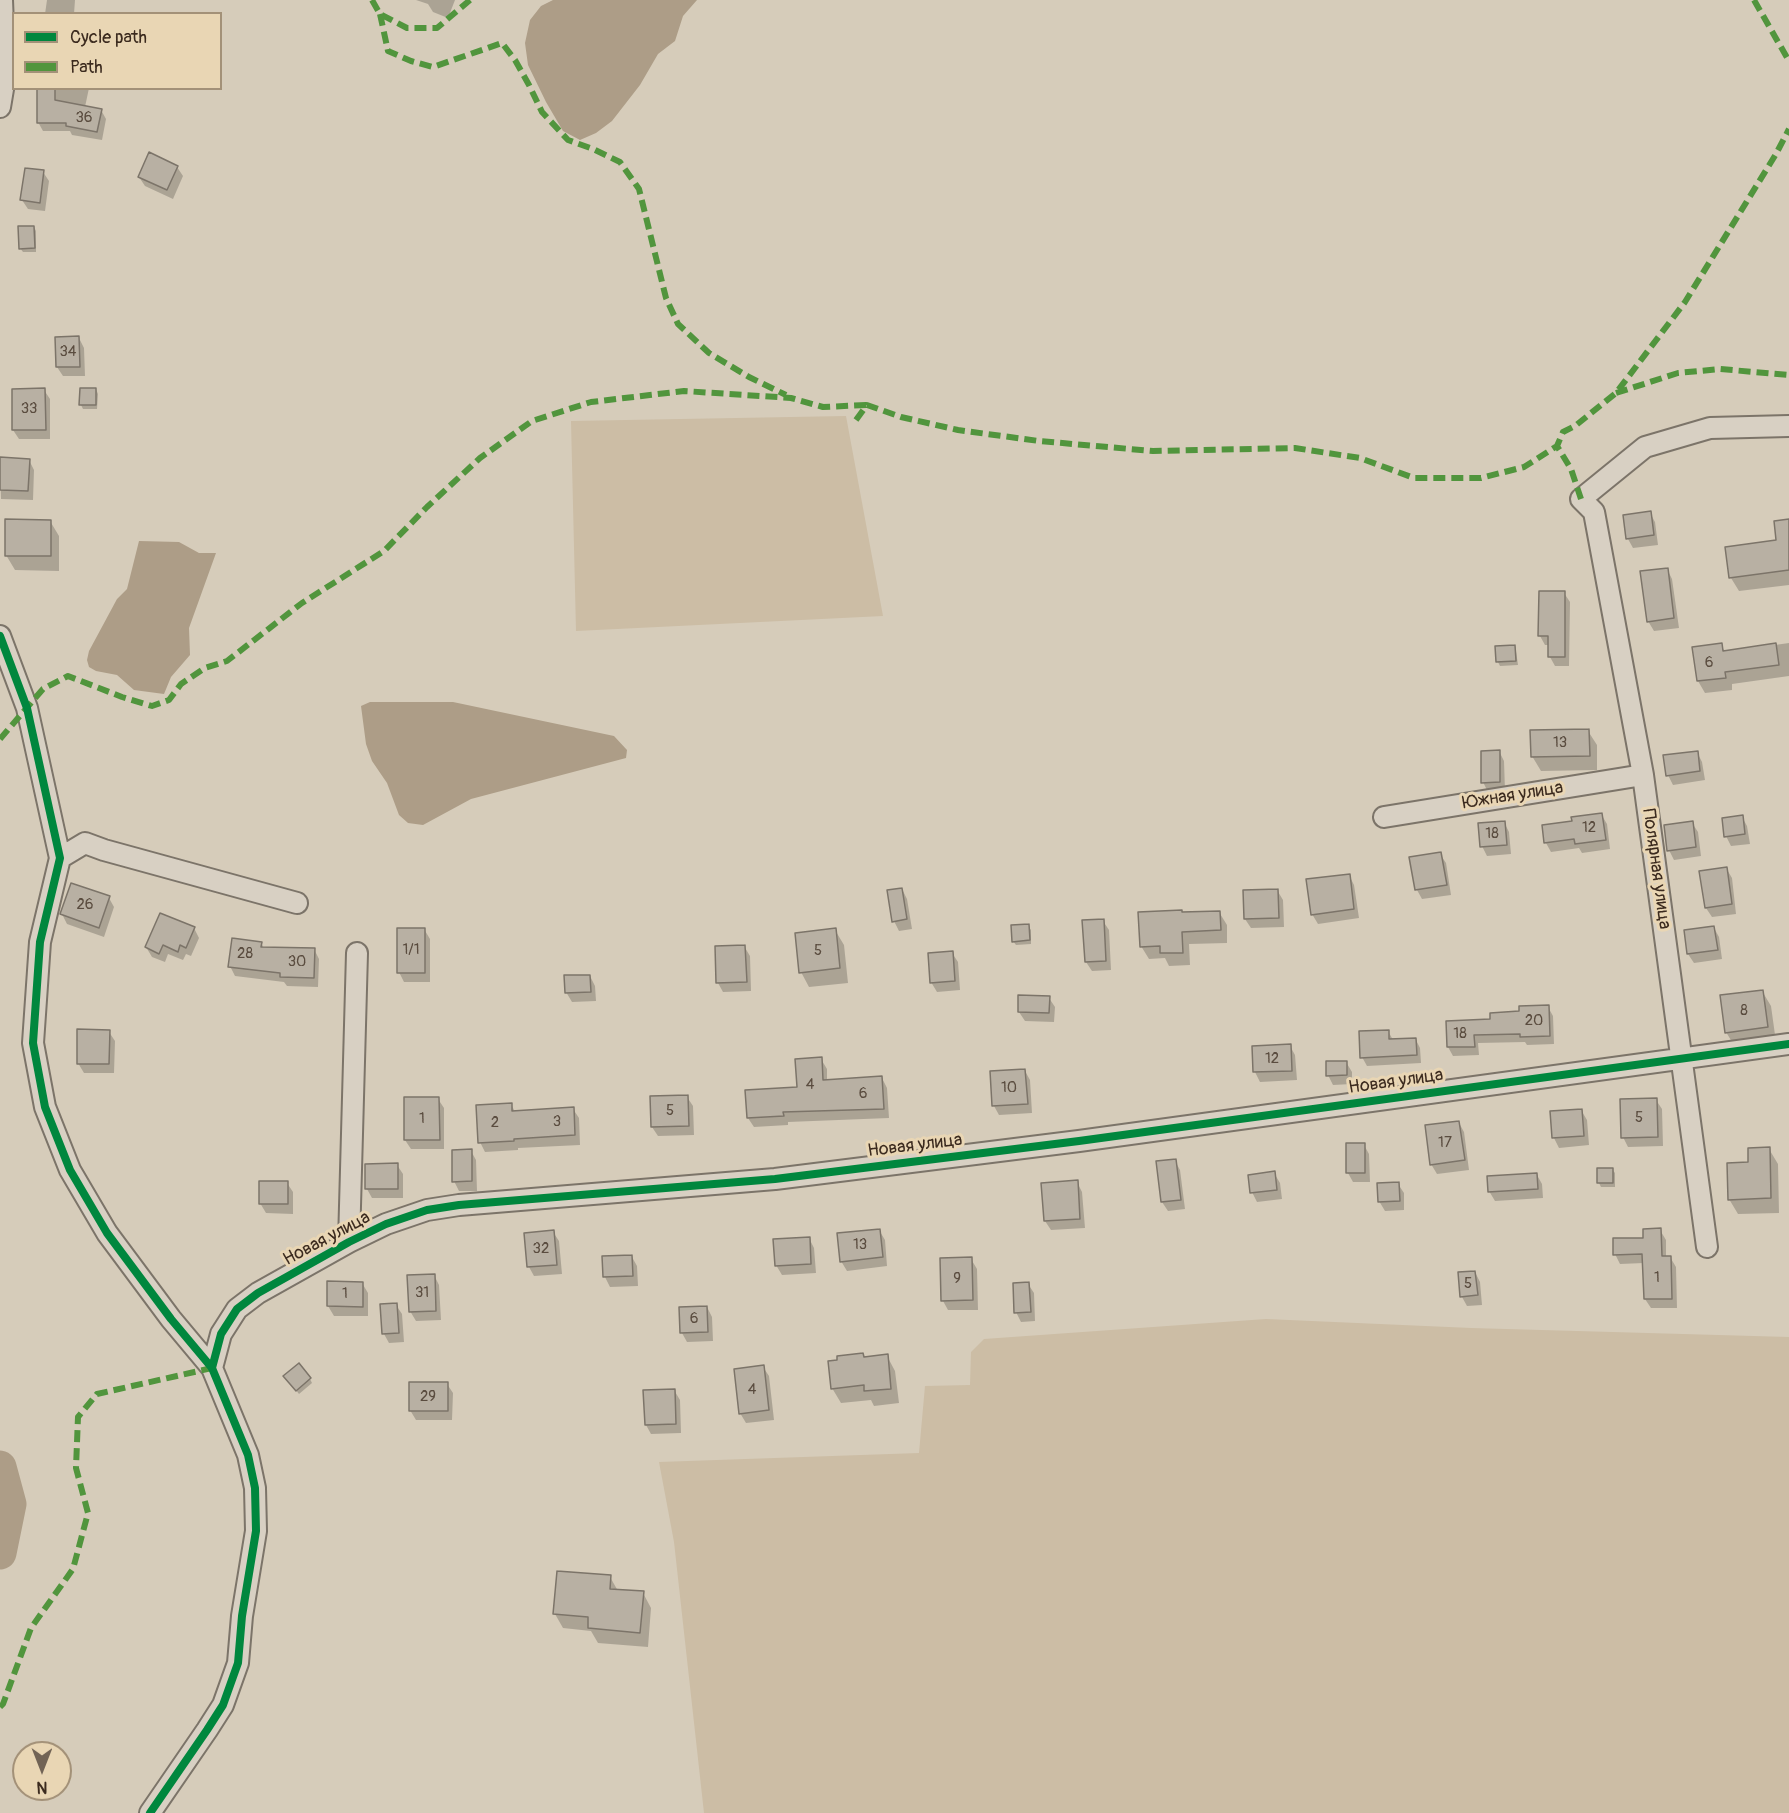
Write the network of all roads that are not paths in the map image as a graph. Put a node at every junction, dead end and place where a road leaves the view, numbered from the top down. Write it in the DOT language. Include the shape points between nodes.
graph roads {
  1 [pos="2,0"];
  2 [pos="0,107"];
  3 [pos="1789,426"];
  4 [pos="0,636"];
  5 [pos="1643,775"];
  6 [pos="1384,817"];
  7 [pos="60,858"];
  8 [pos="297,903"];
  9 [pos="357,953"];
  10 [pos="1789,1044"];
  11 [pos="1682,1058"];
  12 [pos="349,1242"];
  13 [pos="1707,1246"];
  14 [pos="212,1368"];
  15 [pos="150,1813"];
  1 -- 2 [label="street" via="5,77"];
  3 -- 5 [label="street, Полярная улица" via="1710,428 1645,447 1581,499 1594,512"];
  4 -- 7 [label="street" via="27,708"];
  5 -- 6 [label="street, Южная улица"];
  5 -- 11 [label="street, Полярная улица"];
  7 -- 8 [label="street" via="85,843"];
  7 -- 14 [label="street" via="40,942 33,1043 45,1107 70,1170 107,1233"];
  9 -- 12 [label="street"];
  10 -- 11 [label="street, Новая улица"];
  11 -- 12 [label="street, Новая улица" via="775,1179 459,1205 427,1210"];
  11 -- 13 [label="street, Полярная улица"];
  12 -- 14 [label="street, Новая улица" via="258,1293 237,1310 221,1334"];
  14 -- 15 [label="street" via="248,1455 255,1488 256,1531 238,1663 223,1705"];
}
